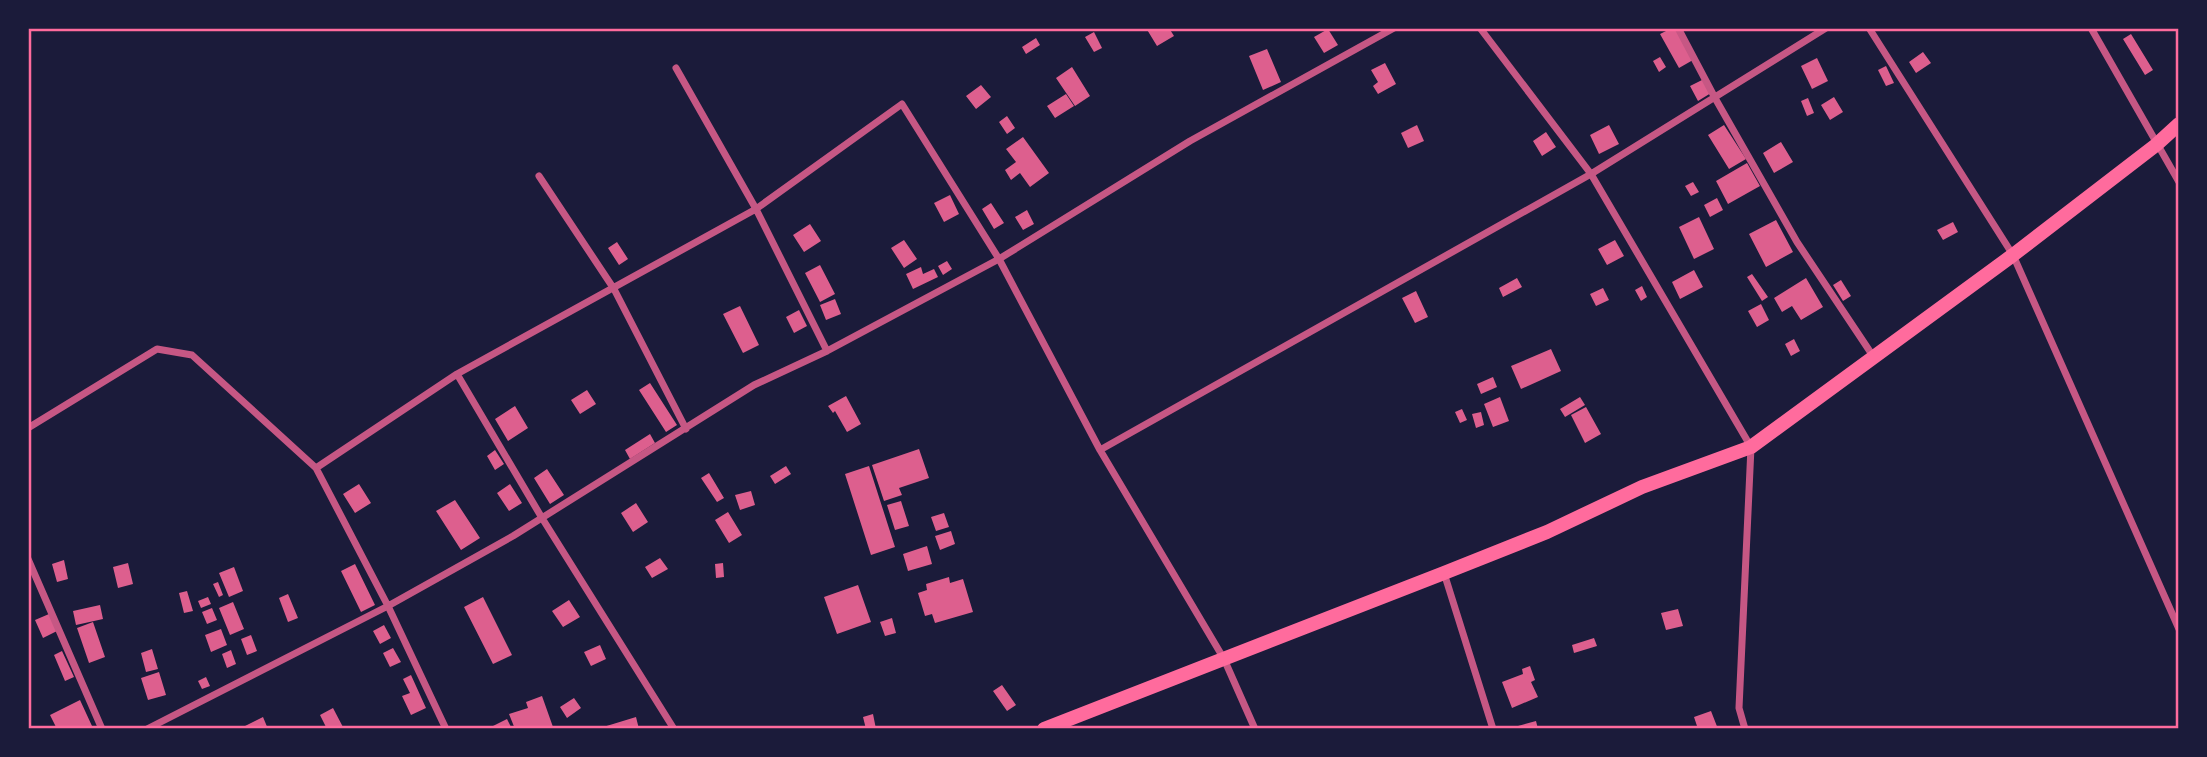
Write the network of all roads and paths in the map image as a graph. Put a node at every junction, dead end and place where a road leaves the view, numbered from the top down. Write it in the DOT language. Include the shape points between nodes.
graph roads {
  1 [pos="1394,28"];
  2 [pos="1480,28"];
  3 [pos="1678,28"];
  4 [pos="1826,28"];
  5 [pos="1869,28"];
  6 [pos="2091,28"];
  7 [pos="676,68"];
  8 [pos="1715,98"];
  9 [pos="2179,124"];
  10 [pos="2156,145"];
  11 [pos="1591,174"];
  12 [pos="539,176"];
  13 [pos="2179,183"];
  14 [pos="756,209"];
  15 [pos="2012,255"];
  16 [pos="999,259"];
  17 [pos="614,289"];
  18 [pos="827,351"];
  19 [pos="1872,356"];
  20 [pos="457,374"];
  21 [pos="28,428"];
  22 [pos="686,429"];
  23 [pos="1751,447"];
  24 [pos="1100,450"];
  25 [pos="316,468"];
  26 [pos="542,518"];
  27 [pos="28,559"];
  28 [pos="1444,573"];
  29 [pos="388,606"];
  30 [pos="2179,629"];
  31 [pos="1224,659"];
  32 [pos="102,729"];
  33 [pos="147,729"];
  34 [pos="446,729"];
  35 [pos="674,729"];
  36 [pos="1044,729"];
  37 [pos="1255,729"];
  38 [pos="1493,729"];
  39 [pos="1745,729"];
  1 -- 16 [label="street" via="1190,141"];
  2 -- 11 [label="street"];
  3 -- 8 [label="street"];
  4 -- 8 [label="street"];
  5 -- 15 [label="street"];
  6 -- 10 [label="street"];
  7 -- 14 [label="street"];
  8 -- 11 [label="street"];
  8 -- 19 [label="street" via="1797,242"];
  9 -- 10 [label="main road"];
  10 -- 13 [label="street"];
  10 -- 15 [label="main road"];
  11 -- 23 [label="street"];
  11 -- 24 [label="street"];
  12 -- 17 [label="street"];
  14 -- 16 [label="street" via="902,104"];
  14 -- 17 [label="street"];
  14 -- 18 [label="street"];
  15 -- 19 [label="main road"];
  15 -- 30 [label="street"];
  16 -- 18 [label="street"];
  16 -- 24 [label="street"];
  17 -- 20 [label="street"];
  17 -- 22 [label="street"];
  18 -- 22 [label="street" via="754,385"];
  19 -- 23 [label="main road"];
  20 -- 25 [label="street"];
  20 -- 26 [label="street"];
  21 -- 25 [label="street" via="157,349 192,355"];
  22 -- 26 [label="street"];
  23 -- 28 [label="main road" via="1642,487"];
  23 -- 39 [label="street" via="1739,708"];
  24 -- 31 [label="street"];
  25 -- 29 [label="street"];
  26 -- 29 [label="street"];
  26 -- 35 [label="street"];
  27 -- 32 [label="street"];
  28 -- 31 [label="main road"];
  28 -- 38 [label="street"];
  29 -- 33 [label="street"];
  29 -- 34 [label="street"];
  31 -- 36 [label="main road"];
  31 -- 37 [label="street"];
}
